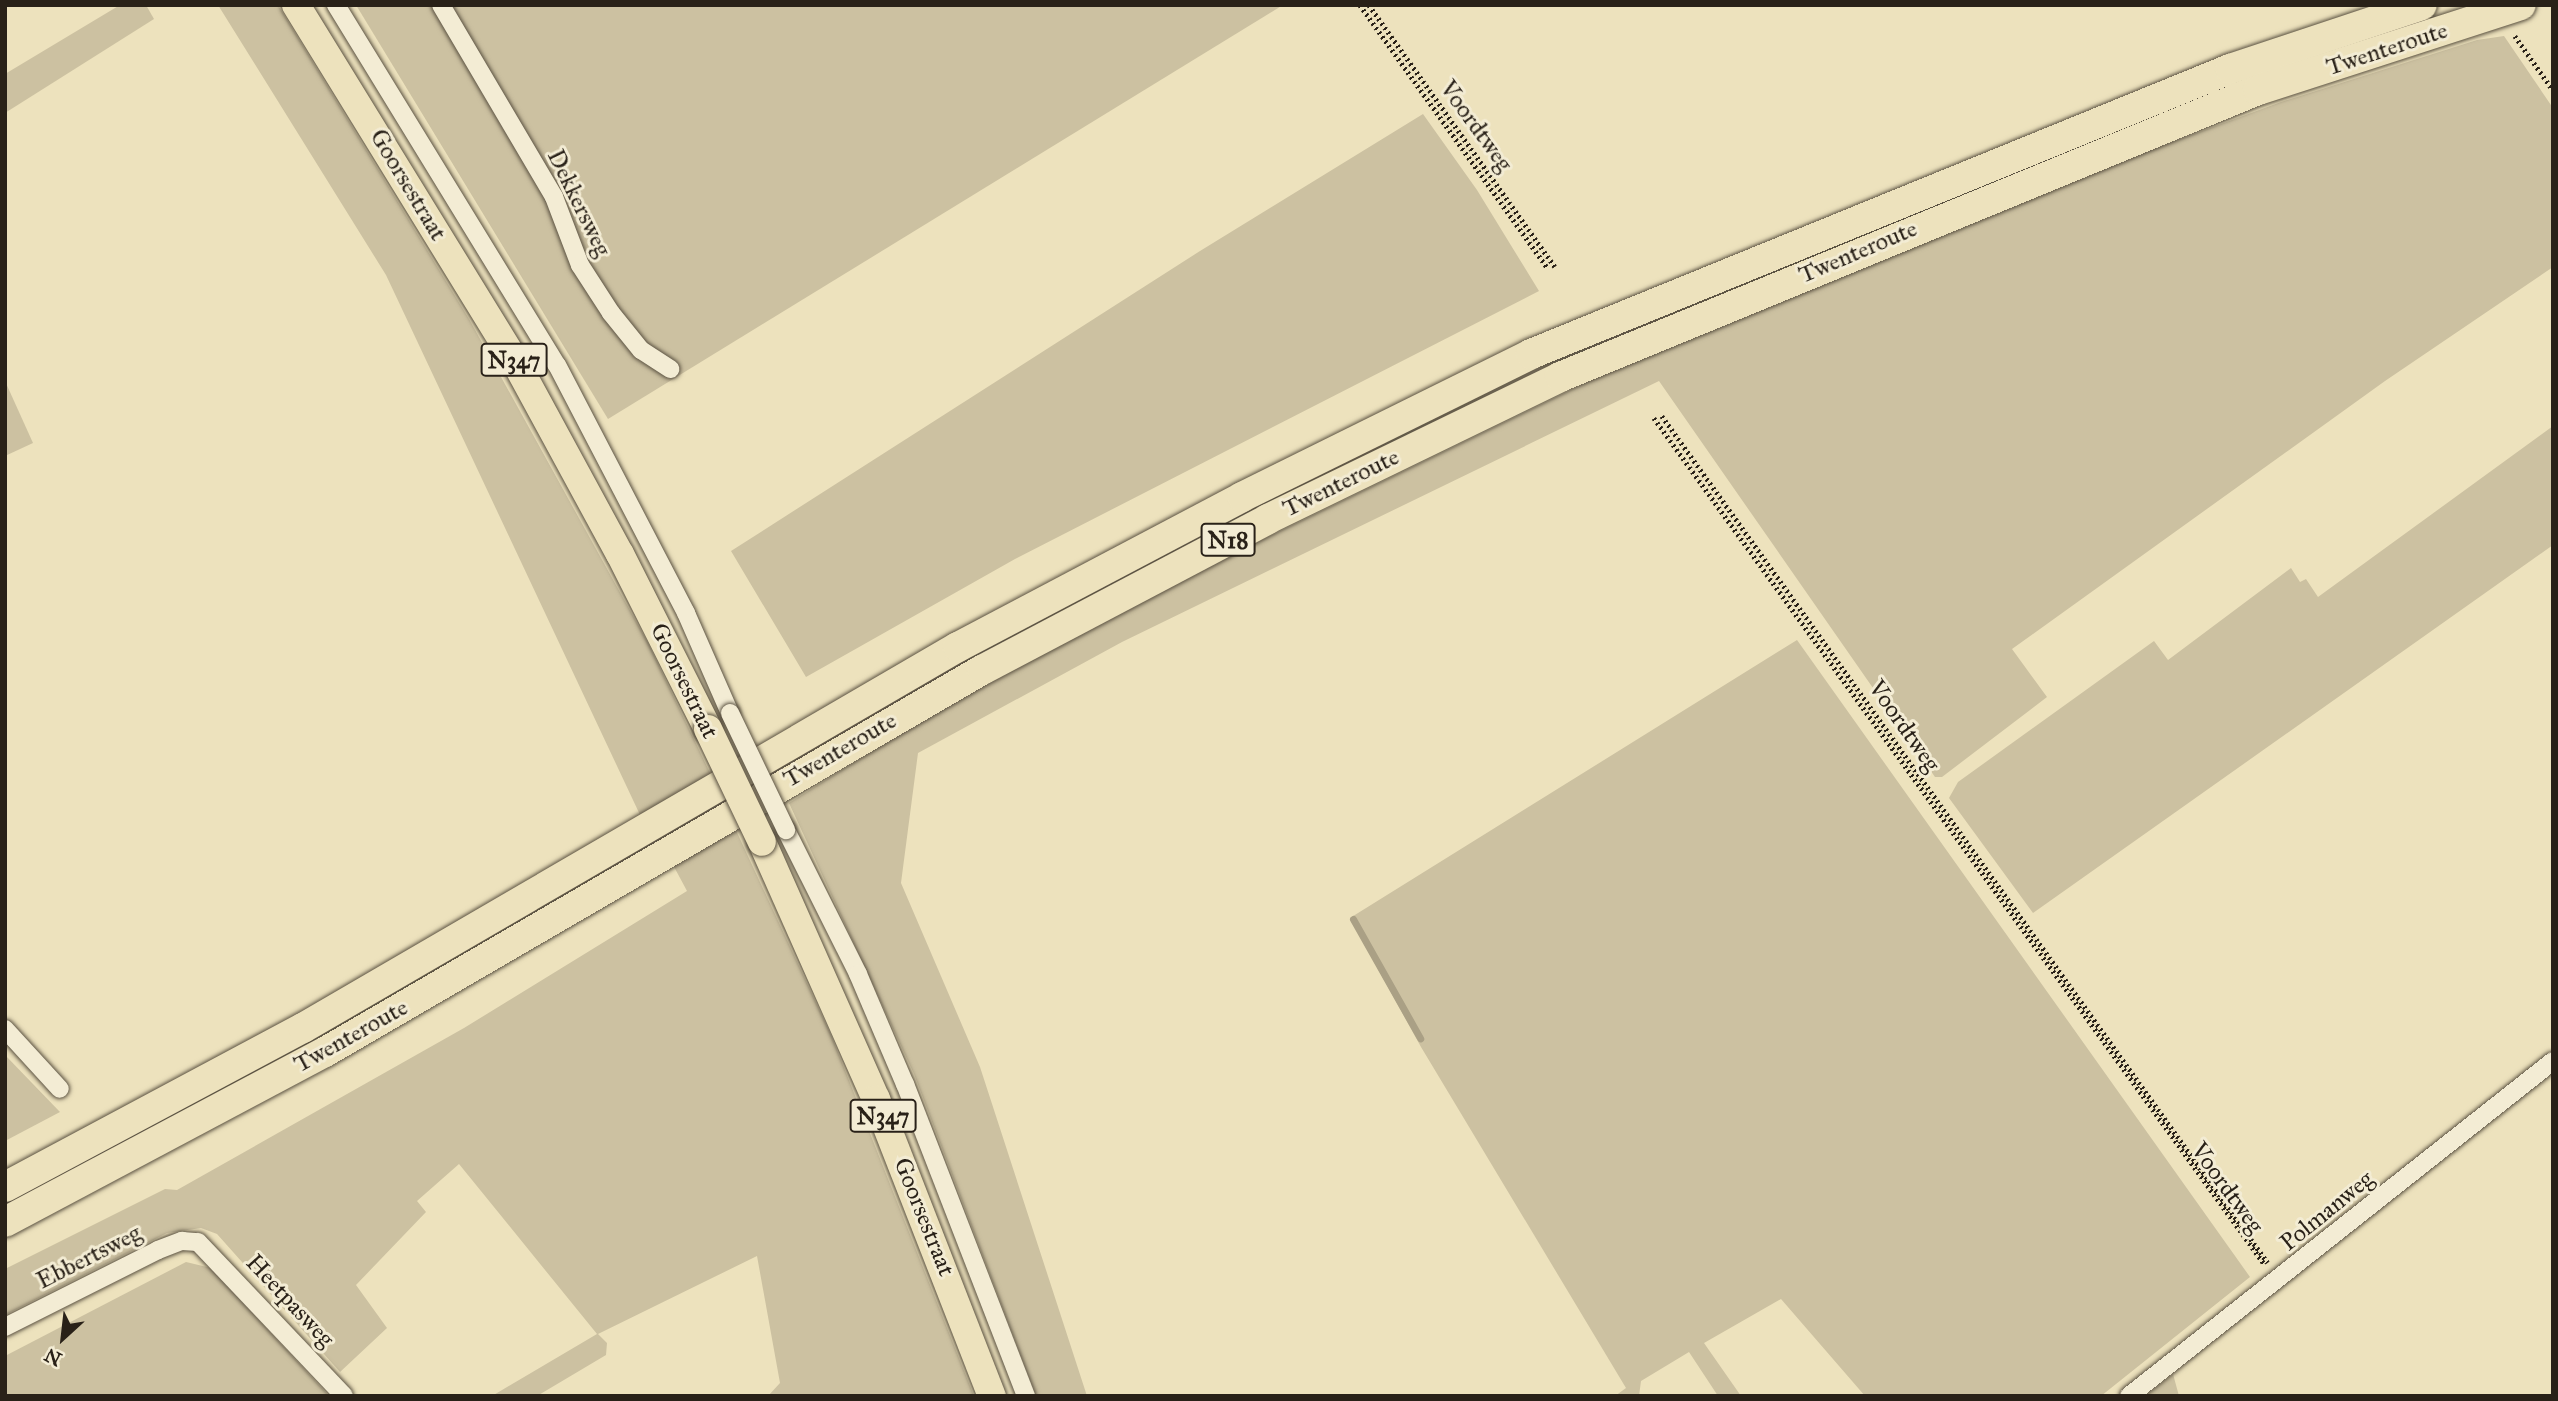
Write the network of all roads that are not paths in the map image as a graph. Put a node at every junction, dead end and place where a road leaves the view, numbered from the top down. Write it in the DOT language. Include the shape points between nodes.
graph roads {
  1 [pos="296,5"];
  2 [pos="336,5"];
  3 [pos="442,5"];
  4 [pos="2422,5"];
  5 [pos="2521,5"];
  6 [pos="670,369"];
  7 [pos="719,721"];
  8 [pos="774,836"];
  9 [pos="5,1029"];
  10 [pos="2553,1061"];
  11 [pos="60,1089"];
  12 [pos="5,1186"];
  13 [pos="5,1222"];
  14 [pos="198,1242"];
  15 [pos="5,1327"];
  16 [pos="344,1396"];
  17 [pos="992,1396"];
  18 [pos="1026,1396"];
  19 [pos="2129,1396"];
  1 -- 7 [label="main road, Goorsestraat / N347" via="515,361"];
  2 -- 7 [label="street, Goorsestraat" via="557,365 686,613"];
  3 -- 6 [label="street, Dekkersweg" via="554,197 580,265 641,350"];
  4 -- 12 [label="highway, Twenteroute / N18" via="2231,69 1531,354 1254,491 958,647 303,1028"];
  5 -- 13 [label="highway, Twenteroute / N18" via="2246,95 1548,383 1268,519 982,670 324,1052"];
  7 -- 8 [label="main road, Goorsestraat / N347, bridge"];
  8 -- 17 [label="main road, Goorsestraat / N347"];
  8 -- 18 [label="street, Goorsestraat" via="858,974"];
  9 -- 11 [label="street"];
  10 -- 19 [label="street, Polmanweg"];
  14 -- 15 [label="street, Ebbertsweg" via="182,1241 158,1250"];
  14 -- 16 [label="street, Heetpasweg"];
}
